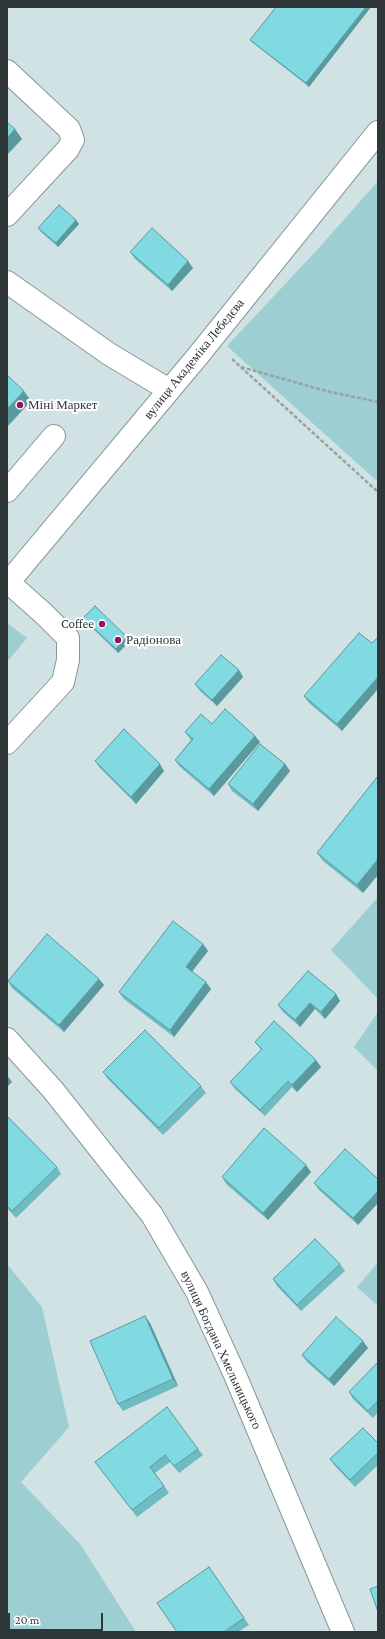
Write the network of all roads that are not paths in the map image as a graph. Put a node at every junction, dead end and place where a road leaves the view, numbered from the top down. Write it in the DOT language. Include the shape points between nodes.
graph roads {
  1 [pos="7,71"];
  2 [pos="378,132"];
  3 [pos="7,215"];
  4 [pos="7,282"];
  5 [pos="169,390"];
  6 [pos="54,436"];
  7 [pos="7,491"];
  8 [pos="8,583"];
  9 [pos="7,743"];
  10 [pos="7,1039"];
  11 [pos="344,1632"];
  1 -- 3 [label="street" via="69,129 73,140 68,150"];
  2 -- 5 [label="street, вулиця Академіка Лебедєва"];
  4 -- 5 [label="street" via="109,354"];
  5 -- 8 [label="street, вулиця Академіка Лебедєва"];
  6 -- 7 [label="street"];
  8 -- 9 [label="street" via="68,638 68,660 63,682"];
  10 -- 11 [label="street, вулиця Богдана Хмельницького" via="53,1090 152,1215 197,1292"];
}
